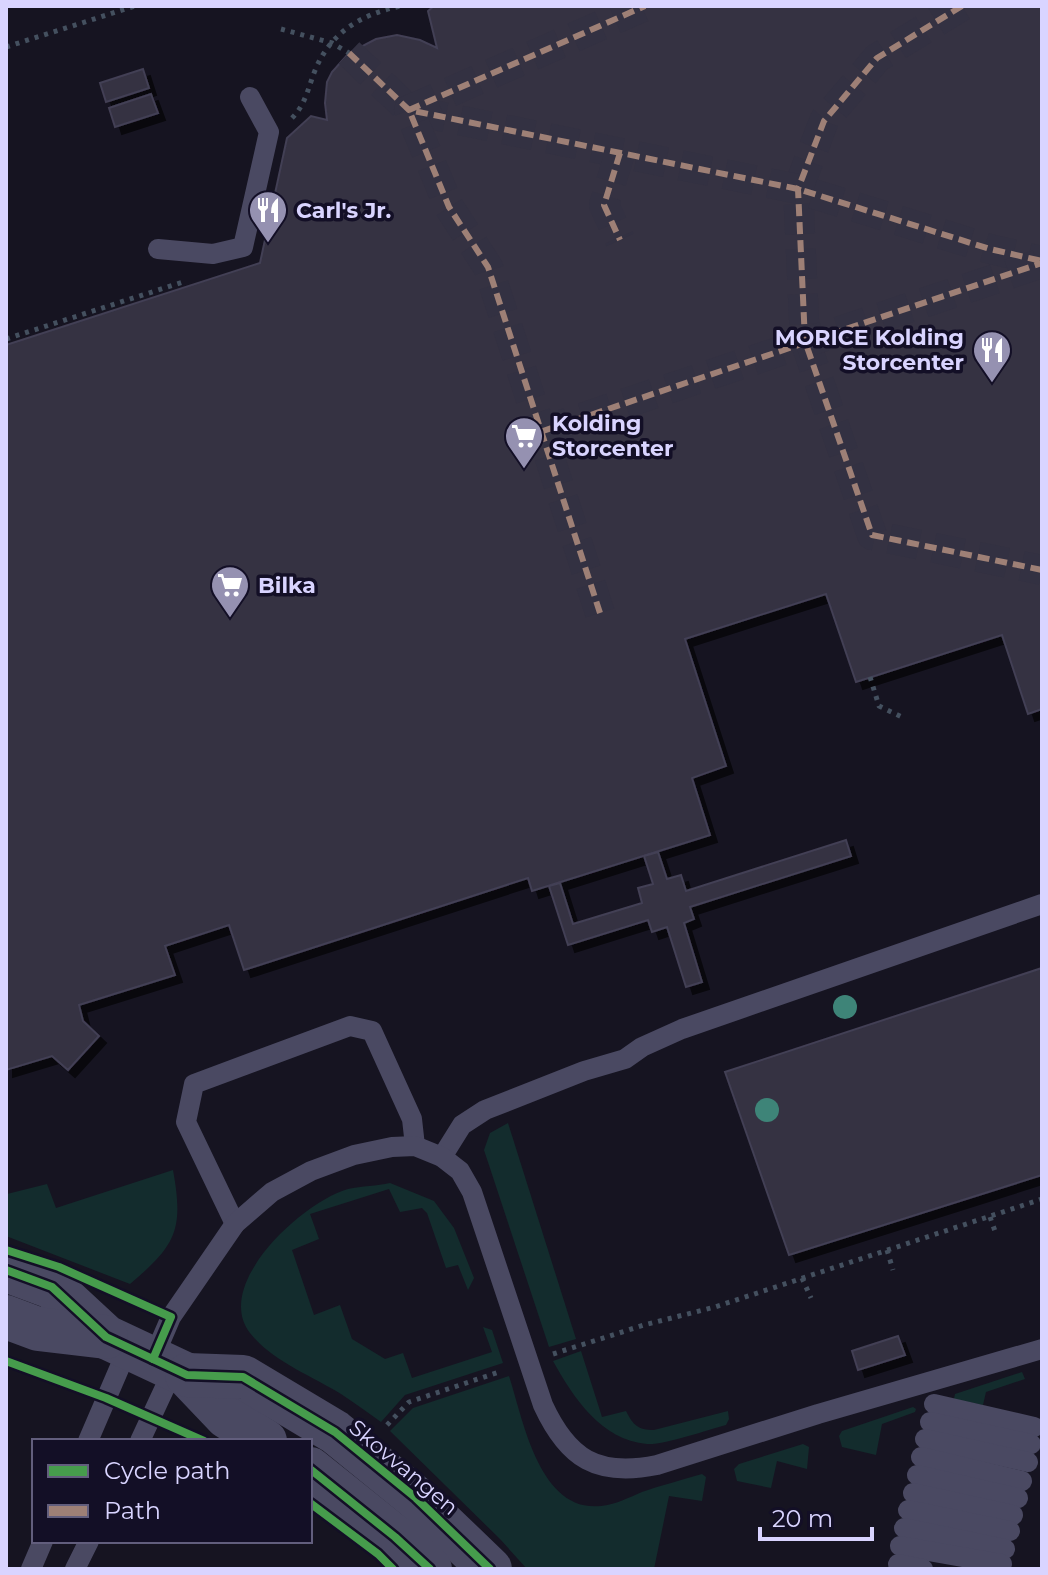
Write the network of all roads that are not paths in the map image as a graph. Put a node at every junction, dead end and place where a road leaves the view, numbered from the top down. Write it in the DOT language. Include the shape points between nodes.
graph roads {
  1 [pos="250,97"];
  2 [pos="158,249"];
  3 [pos="1042,904"];
  4 [pos="415,1146"];
  5 [pos="442,1157"];
  6 [pos="235,1224"];
  7 [pos="6,1270"];
  8 [pos="6,1317"];
  9 [pos="1042,1349"];
  10 [pos="150,1357"];
  11 [pos="89,1439"];
  12 [pos="140,1439"];
  13 [pos="262,1439"];
  14 [pos="312,1471"];
  15 [pos="915,1484"];
  16 [pos="1018,1497"];
  17 [pos="42,1543"];
  18 [pos="88,1543"];
  19 [pos="31,1569"];
  20 [pos="75,1569"];
  21 [pos="430,1569"];
  22 [pos="490,1569"];
  23 [pos="923,1569"];
  1 -- 2 [label="lane" via="269,132 243,247 213,254"];
  3 -- 5 [label="lane" via="682,1029 625,1059 485,1110 462,1125"];
  4 -- 5 [label="lane"];
  4 -- 6 [label="lane" via="366,1152 311,1171 272,1192"];
  4 -- 6 [label="lane" via="412,1119 372,1031 350,1026 194,1084 186,1122"];
  5 -- 9 [label="lane" via="460,1171 472,1192 554,1428 589,1463 614,1470 657,1465"];
  6 -- 10 [label="lane"];
  7 -- 10 [label="street" via="52,1287"];
  8 -- 10 [label="street, Skovvangen"];
  10 -- 11 [label="lane"];
  10 -- 12 [label="lane"];
  10 -- 13 [label="street"];
  10 -- 22 [label="street, Skovvangen" via="243,1377 335,1432 416,1498"];
  14 -- 21 [label="street"];
  15 -- 16 [label="lane"];
  15 -- 16 [label="lane"];
  15 -- 16 [label="lane"];
  15 -- 16 [label="lane"];
  15 -- 16 [label="lane"];
  15 -- 23 [label="lane"];
  17 -- 19 [label="lane"];
  18 -- 20 [label="lane"];
}
